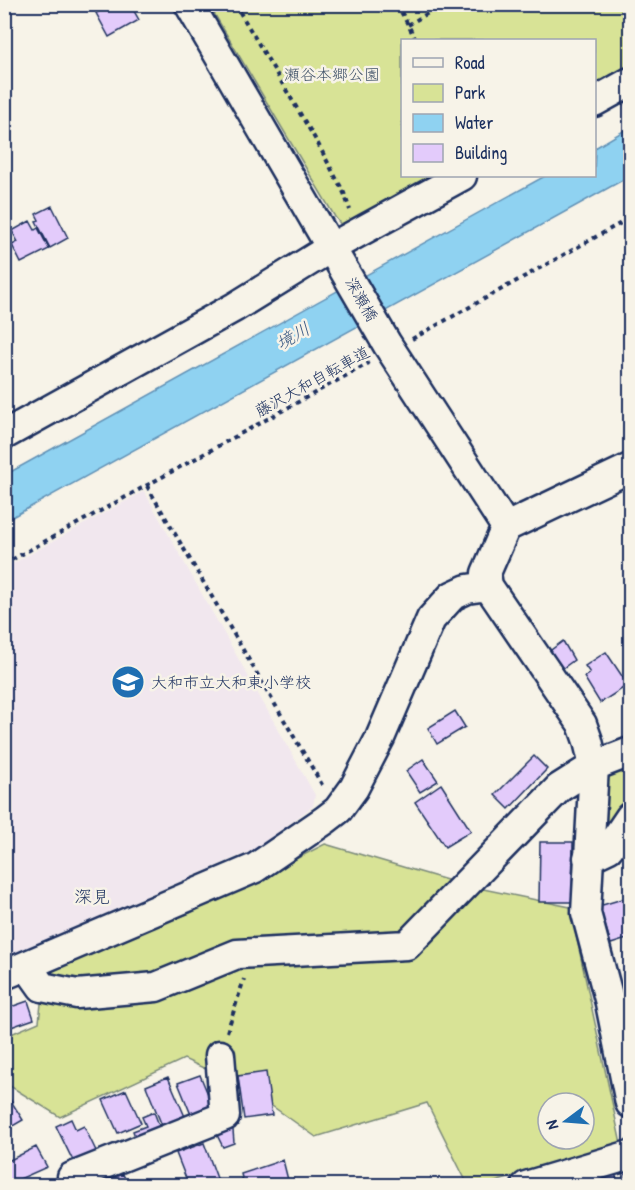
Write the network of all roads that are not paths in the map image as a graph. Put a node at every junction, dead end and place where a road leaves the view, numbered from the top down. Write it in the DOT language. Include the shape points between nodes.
graph roads {
  1 [pos="189,4"];
  2 [pos="630,82"];
  3 [pos="596,101"];
  4 [pos="460,177"];
  5 [pos="334,251"];
  6 [pos="4,435"];
  7 [pos="630,468"];
  8 [pos="506,527"];
  9 [pos="488,586"];
  10 [pos="630,752"];
  11 [pos="594,766"];
  12 [pos="630,817"];
  13 [pos="588,858"];
  14 [pos="16,971"];
  15 [pos="620,999"];
  16 [pos="220,1055"];
  17 [pos="630,1103"];
  18 [pos="630,1155"];
  19 [pos="76,1185"];
  20 [pos="526,1185"];
  1 -- 5 [label="street, 深瀬橋"];
  2 -- 3 [label="street"];
  4 -- 5 [label="street"];
  5 -- 6 [label="street"];
  5 -- 8 [label="street, 深瀬橋" via="389,347"];
  7 -- 8 [label="street"];
  8 -- 9 [label="street" via="486,573"];
  9 -- 11 [label="street" via="582,724"];
  9 -- 14 [label="street" via="452,596 431,618 380,738 354,788 332,800 255,868"];
  10 -- 11 [label="street"];
  11 -- 13 [label="street"];
  11 -- 14 [label="street" via="559,788 407,945 237,954 156,987 77,994 42,987"];
  12 -- 13 [label="street" via="609,848"];
  13 -- 15 [label="street" via="586,913"];
  15 -- 17 [label="street"];
  16 -- 19 [label="street" via="225,1116 72,1177"];
  18 -- 20 [label="street"];
}
